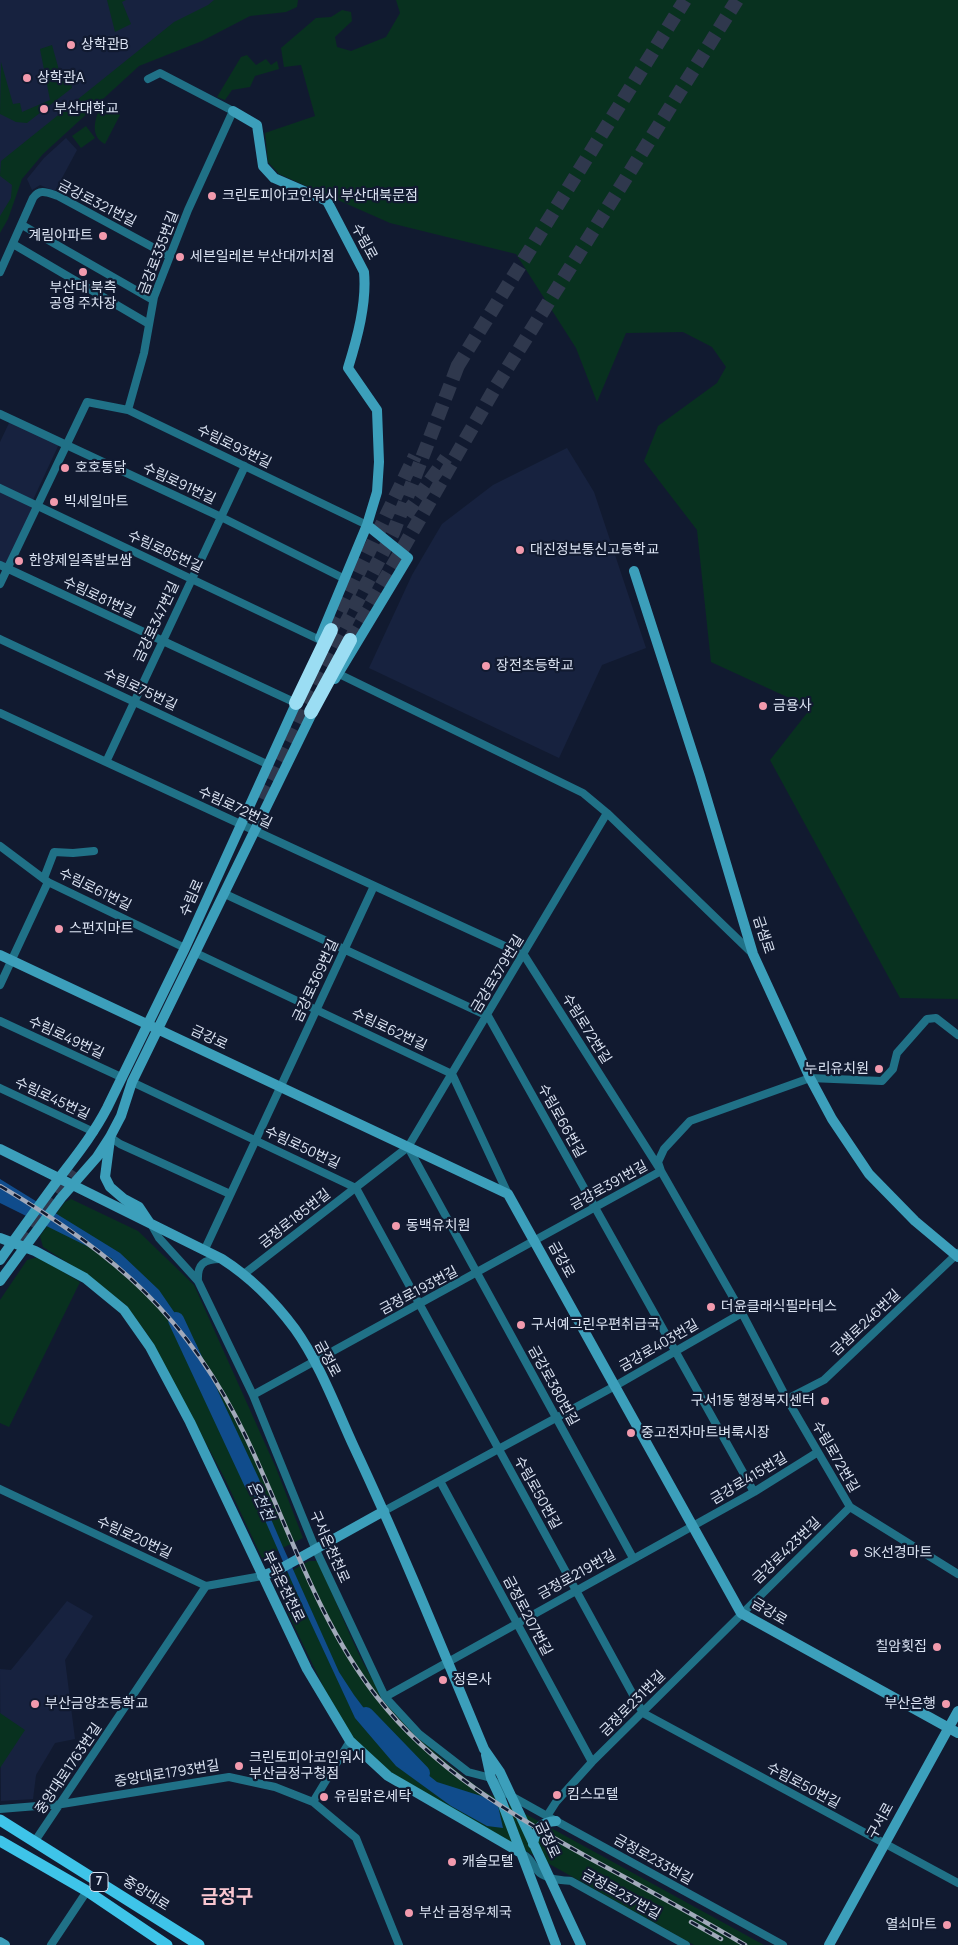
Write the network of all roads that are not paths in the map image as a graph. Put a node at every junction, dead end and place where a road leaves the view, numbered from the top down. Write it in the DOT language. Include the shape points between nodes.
graph roads {
  1 [pos="148,79"];
  2 [pos="233,111"];
  3 [pos="22,225"];
  4 [pos="13,244"];
  5 [pos="169,256"];
  6 [pos="0,272"];
  7 [pos="154,300"];
  8 [pos="149,324"];
  9 [pos="128,410"];
  10 [pos="0,414"];
  11 [pos="66,445"];
  12 [pos="245,466"];
  13 [pos="0,488"];
  14 [pos="37,506"];
  15 [pos="221,517"];
  16 [pos="367,526"];
  17 [pos="4,567"];
  18 [pos="634,571"];
  19 [pos="192,579"];
  20 [pos="345,579"];
  21 [pos="0,584"];
  22 [pos="331,630"];
  23 [pos="0,639"];
  24 [pos="320,640"];
  25 [pos="350,640"];
  26 [pos="163,641"];
  27 [pos="337,670"];
  28 [pos="134,701"];
  29 [pos="296,703"];
  30 [pos="311,712"];
  31 [pos="0,714"];
  32 [pos="106,762"];
  33 [pos="269,765"];
  34 [pos="607,813"];
  35 [pos="241,824"];
  36 [pos="253,830"];
  37 [pos="0,846"];
  38 [pos="94,852"];
  39 [pos="46,880"];
  40 [pos="374,886"];
  41 [pos="225,894"];
  42 [pos="185,948"];
  43 [pos="344,949"];
  44 [pos="0,950"];
  45 [pos="196,953"];
  46 [pos="753,954"];
  47 [pos="0,955"];
  48 [pos="524,955"];
  49 [pos="12,960"];
  50 [pos="0,985"];
  51 [pos="316,1010"];
  52 [pos="488,1016"];
  53 [pos="0,1021"];
  54 [pos="149,1024"];
  55 [pos="160,1029"];
  56 [pos="958,1035"];
  57 [pos="452,1074"];
  58 [pos="121,1077"];
  59 [pos="810,1078"];
  60 [pos="132,1082"];
  61 [pos="280,1086"];
  62 [pos="0,1088"];
  63 [pos="94,1132"];
  64 [pos="110,1137"];
  65 [pos="255,1140"];
  66 [pos="408,1147"];
  67 [pos="0,1149"];
  68 [pos="661,1171"];
  69 [pos="58,1179"];
  70 [pos="70,1186"];
  71 [pos="356,1188"];
  72 [pos="230,1194"];
  73 [pos="508,1194"];
  74 [pos="595,1208"];
  75 [pos="150,1222"];
  76 [pos="0,1238"];
  77 [pos="15,1240"];
  78 [pos="536,1242"];
  79 [pos="26,1244"];
  80 [pos="205,1249"];
  81 [pos="957,1255"];
  82 [pos="222,1259"];
  83 [pos="0,1260"];
  84 [pos="244,1274"];
  85 [pos="476,1274"];
  86 [pos="0,1281"];
  87 [pos="198,1281"];
  88 [pos="420,1304"];
  89 [pos="742,1313"];
  90 [pos="676,1352"];
  91 [pos="314,1362"];
  92 [pos="615,1386"];
  93 [pos="253,1395"];
  94 [pos="787,1398"];
  95 [pos="556,1418"];
  96 [pos="498,1449"];
  97 [pos="818,1452"];
  98 [pos="440,1481"];
  99 [pos="0,1488"];
  100 [pos="754,1492"];
  101 [pos="850,1507"];
  102 [pos="384,1511"];
  103 [pos="692,1526"];
  104 [pos="313,1550"];
  105 [pos="633,1558"];
  106 [pos="958,1574"];
  107 [pos="262,1576"];
  108 [pos="206,1586"];
  109 [pos="575,1590"];
  110 [pos="741,1613"];
  111 [pos="517,1622"];
  112 [pos="447,1661"];
  113 [pos="385,1697"];
  114 [pos="958,1711"];
  115 [pos="643,1713"];
  116 [pos="953,1731"];
  117 [pos="350,1741"];
  118 [pos="484,1749"];
  119 [pos="592,1762"];
  120 [pos="491,1778"];
  121 [pos="509,1799"];
  122 [pos="313,1802"];
  123 [pos="62,1804"];
  124 [pos="0,1808"];
  125 [pos="551,1819"];
  126 [pos="0,1820"];
  127 [pos="0,1841"];
  128 [pos="35,1841"];
  129 [pos="533,1844"];
  130 [pos="885,1844"];
  131 [pos="519,1851"];
  132 [pos="550,1878"];
  133 [pos="958,1883"];
  134 [pos="87,1891"];
  135 [pos="0,1942"];
  136 [pos="5,1945"];
  137 [pos="51,1945"];
  138 [pos="168,1945"];
  139 [pos="199,1945"];
  140 [pos="399,1945"];
  141 [pos="556,1945"];
  142 [pos="581,1945"];
  143 [pos="686,1945"];
  144 [pos="783,1945"];
  145 [pos="829,1945"];
  1 -- 2 [label="street, 수림로" via="160,73"];
  2 -- 5 [label="street, 금강로335번길"];
  2 -- 16 [label="main road, 수림로" via="257,125 263,166 274,178 327,201 364,272 365,285 348,368 376,410 377,492"];
  3 -- 4 [label="street, 금강로321번길"];
  3 -- 5 [label="street, 금강로321번길" via="33,198 42,191 58,196"];
  3 -- 7 [label="street"];
  4 -- 6 [label="street, 금강로321번길"];
  4 -- 8 [label="street"];
  5 -- 7 [label="street, 금강로335번길"];
  7 -- 8 [label="street, 금강로335번길"];
  8 -- 9 [label="street, 금강로335번길"];
  9 -- 11 [label="street, 수림로93번길" via="87,402"];
  9 -- 12 [label="street, 수림로93번길"];
  10 -- 11 [label="street, 수림로91번길"];
  11 -- 14 [label="street"];
  11 -- 15 [label="street, 수림로91번길"];
  12 -- 15 [label="street, 금강로347번길"];
  12 -- 16 [label="street, 수림로93번길"];
  13 -- 14 [label="street, 수림로85번길"];
  14 -- 17 [label="street"];
  14 -- 19 [label="street, 수림로85번길"];
  15 -- 19 [label="street, 금강로347번길"];
  15 -- 20 [label="street, 수림로91번길"];
  16 -- 20 [label="main road, 수림로"];
  16 -- 27 [label="main road" via="408,558"];
  17 -- 21 [label="street"];
  17 -- 26 [label="street, 수림로81번길"];
  18 -- 46 [label="main road, 금샘로"];
  19 -- 24 [label="street, 수림로85번길"];
  19 -- 26 [label="street, 금강로347번길"];
  20 -- 24 [label="main road, 수림로"];
  22 -- 29 [label="highway"];
  23 -- 28 [label="street, 수림로75번길"];
  24 -- 29 [label="main road, 수림로"];
  25 -- 27 [label="highway"];
  26 -- 28 [label="street, 금강로347번길"];
  26 -- 29 [label="street, 수림로81번길"];
  27 -- 30 [label="highway"];
  27 -- 34 [label="street" via="583,793"];
  28 -- 32 [label="street, 금강로347번길"];
  28 -- 33 [label="street, 수림로75번길"];
  29 -- 33 [label="main road, 수림로"];
  30 -- 36 [label="main road, 수림로"];
  31 -- 32 [label="street, 수림로72번길"];
  32 -- 35 [label="street, 수림로72번길"];
  33 -- 35 [label="main road, 수림로"];
  34 -- 46 [label="street"];
  34 -- 48 [label="street, 금강로379번길"];
  35 -- 36 [label="street, 수림로72번길"];
  35 -- 42 [label="main road, 수림로"];
  36 -- 40 [label="street, 수림로72번길"];
  36 -- 41 [label="main road, 수림로"];
  37 -- 39 [label="street, 수림로61번길"];
  38 -- 39 [label="street" via="54,852"];
  39 -- 42 [label="street, 수림로61번길"];
  39 -- 49 [label="street"];
  40 -- 43 [label="street, 금강로369번길"];
  40 -- 48 [label="street, 수림로72번길"];
  41 -- 43 [label="street"];
  41 -- 45 [label="main road, 수림로"];
  42 -- 54 [label="main road, 수림로"];
  43 -- 51 [label="street, 금강로369번길"];
  43 -- 52 [label="street"];
  44 -- 49 [label="street"];
  45 -- 51 [label="street, 수림로62번길"];
  45 -- 55 [label="main road, 수림로"];
  46 -- 59 [label="main road, 금샘로"];
  47 -- 49 [label="main road, 금강로"];
  48 -- 52 [label="street, 금강로379번길"];
  48 -- 68 [label="street, 수림로72번길"];
  49 -- 50 [label="street"];
  49 -- 54 [label="main road, 금강로"];
  51 -- 57 [label="street, 수림로62번길"];
  51 -- 61 [label="street, 금강로369번길"];
  52 -- 57 [label="street, 금강로379번길"];
  52 -- 74 [label="street, 수림로66번길"];
  53 -- 58 [label="street, 수림로49번길"];
  54 -- 55 [label="main road, 금강로"];
  54 -- 58 [label="main road, 수림로"];
  55 -- 60 [label="main road, 수림로"];
  55 -- 61 [label="main road, 금강로"];
  56 -- 59 [label="street" via="936,1018 927,1019 897,1053 893,1069 882,1081"];
  57 -- 66 [label="street, 금강로379번길"];
  57 -- 73 [label="street"];
  58 -- 63 [label="main road, 수림로"];
  59 -- 68 [label="street, 금강로391번길" via="690,1121 664,1150 658,1162"];
  59 -- 81 [label="main road, 금샘로" via="832,1119 869,1174 915,1222"];
  60 -- 64 [label="main road, 수림로"];
  60 -- 65 [label="street, 수림로50번길"];
  61 -- 65 [label="street"];
  61 -- 66 [label="main road, 금강로"];
  62 -- 63 [label="street, 수림로45번길"];
  63 -- 69 [label="main road, 수림로"];
  64 -- 70 [label="main road, 수림로"];
  64 -- 72 [label="street"];
  64 -- 75 [label="main road" via="105,1177 110,1187 139,1207"];
  65 -- 71 [label="street, 수림로50번길"];
  65 -- 72 [label="street"];
  66 -- 71 [label="street, 금정로185번길"];
  66 -- 73 [label="main road, 금강로"];
  66 -- 85 [label="street, 금강로380번길"];
  67 -- 69 [label="main road, 금정로"];
  68 -- 74 [label="street, 금강로391번길"];
  68 -- 89 [label="street, 수림로72번길"];
  69 -- 70 [label="main road, 금정로"];
  69 -- 77 [label="main road, 수림로"];
  70 -- 75 [label="main road, 금정로"];
  70 -- 79 [label="main road, 수림로"];
  71 -- 84 [label="street, 금정로185번길"];
  71 -- 88 [label="street, 수림로50번길"];
  72 -- 80 [label="street"];
  73 -- 78 [label="main road, 금강로"];
  74 -- 78 [label="street, 금강로391번길"];
  74 -- 90 [label="street, 수림로66번길"];
  75 -- 80 [label="main road, 금정로"];
  75 -- 87 [label="street, 구서온천천로" via="159,1238"];
  76 -- 77 [label="main road, 부곡온천천로"];
  77 -- 79 [label="main road, 부곡온천천로"];
  77 -- 83 [label="main road, 수림로"];
  78 -- 85 [label="street, 금정로193번길"];
  78 -- 92 [label="main road, 금강로"];
  79 -- 86 [label="main road, 수림로"];
  79 -- 107 [label="main road, 부곡온천천로" via="85,1278 124,1310 150,1347 190,1422"];
  80 -- 82 [label="main road, 금정로"];
  81 -- 94 [label="street, 금샘로246번길" via="824,1380"];
  82 -- 84 [label="main road, 금정로"];
  82 -- 87 [label="street" via="201,1263"];
  84 -- 91 [label="main road, 금정로" via="295,1330"];
  85 -- 88 [label="street, 금정로193번길"];
  85 -- 95 [label="street, 금강로380번길"];
  87 -- 93 [label="street, 구서온천천로"];
  88 -- 91 [label="street, 금정로193번길"];
  88 -- 96 [label="street, 수림로50번길"];
  89 -- 90 [label="street, 금강로403번길"];
  89 -- 94 [label="street, 수림로72번길"];
  90 -- 92 [label="street, 금강로403번길"];
  90 -- 100 [label="street, 수림로66번길"];
  91 -- 93 [label="street, 금정로193번길"];
  91 -- 102 [label="main road, 금정로"];
  92 -- 95 [label="street"];
  92 -- 103 [label="main road, 금강로"];
  93 -- 104 [label="street, 구서온천천로"];
  94 -- 97 [label="street, 수림로72번길"];
  95 -- 96 [label="street"];
  95 -- 105 [label="street, 금강로380번길"];
  96 -- 98 [label="street"];
  96 -- 109 [label="street, 수림로50번길"];
  97 -- 100 [label="street, 금강로415번길"];
  97 -- 101 [label="street, 수림로72번길"];
  98 -- 102 [label="street"];
  98 -- 111 [label="street, 금정로207번길"];
  99 -- 108 [label="street, 수림로20번길"];
  100 -- 103 [label="street, 금강로415번길"];
  101 -- 106 [label="street, 수림로72번길"];
  101 -- 110 [label="street, 금강로423번길"];
  102 -- 104 [label="main road"];
  102 -- 112 [label="main road, 금정로"];
  103 -- 105 [label="street, 금정로219번길"];
  103 -- 110 [label="main road, 금강로"];
  104 -- 107 [label="main road"];
  104 -- 113 [label="street, 구서온천천로"];
  105 -- 109 [label="street, 금정로219번길"];
  107 -- 108 [label="street"];
  107 -- 117 [label="main road, 부곡온천천로" via="307,1669"];
  108 -- 123 [label="street, 중앙대로1763번길"];
  109 -- 111 [label="street, 금정로219번길"];
  109 -- 115 [label="street, 수림로50번길"];
  110 -- 115 [label="street, 금정로231번길"];
  110 -- 116 [label="main road, 금강로"];
  111 -- 112 [label="street, 금정로219번길"];
  111 -- 119 [label="street, 금정로207번길"];
  112 -- 113 [label="street, 금정로219번길"];
  112 -- 118 [label="main road, 금정로"];
  113 -- 120 [label="street, 구서온천천로" via="435,1748 468,1772"];
  114 -- 116 [label="main road, 구서로"];
  115 -- 119 [label="street, 금정로231번길"];
  115 -- 130 [label="street, 수림로50번길"];
  116 -- 130 [label="main road, 구서로"];
  117 -- 122 [label="street"];
  117 -- 131 [label="main road, 부곡온천천로" via="388,1776"];
  118 -- 120 [label="main road, 금정로"];
  118 -- 121 [label="main road, 금정로" via="500,1772"];
  119 -- 125 [label="street, 금정로231번길" via="556,1802"];
  120 -- 121 [label="main road, 금정로"];
  121 -- 125 [label="street, 금정로233번길"];
  121 -- 129 [label="main road, 금정로"];
  121 -- 131 [label="main road, 금정로"];
  122 -- 123 [label="street, 중앙대로1793번길" via="275,1787 229,1777"];
  122 -- 140 [label="street, 중앙대로1793번길" via="356,1838"];
  123 -- 124 [label="street, 중앙대로1793번길"];
  123 -- 128 [label="street, 중앙대로1763번길"];
  125 -- 129 [label="main road" via="539,1826"];
  125 -- 144 [label="street, 금정로233번길"];
  126 -- 128 [label="main road, 중앙대로 / 7"];
  127 -- 134 [label="main road, 7"];
  128 -- 139 [label="main road, 중앙대로 / 7"];
  129 -- 132 [label="main road, 금정로"];
  130 -- 133 [label="street, 수림로50번길"];
  130 -- 145 [label="main road, 구서로"];
  131 -- 132 [label="street" via="531,1859 538,1872"];
  131 -- 141 [label="main road, 금정로"];
  132 -- 142 [label="main road, 금정로"];
  132 -- 143 [label="street, 금정로237번길" via="571,1881"];
  134 -- 137 [label="street"];
  134 -- 138 [label="main road, 7"];
  135 -- 136 [label="main road"];
}
